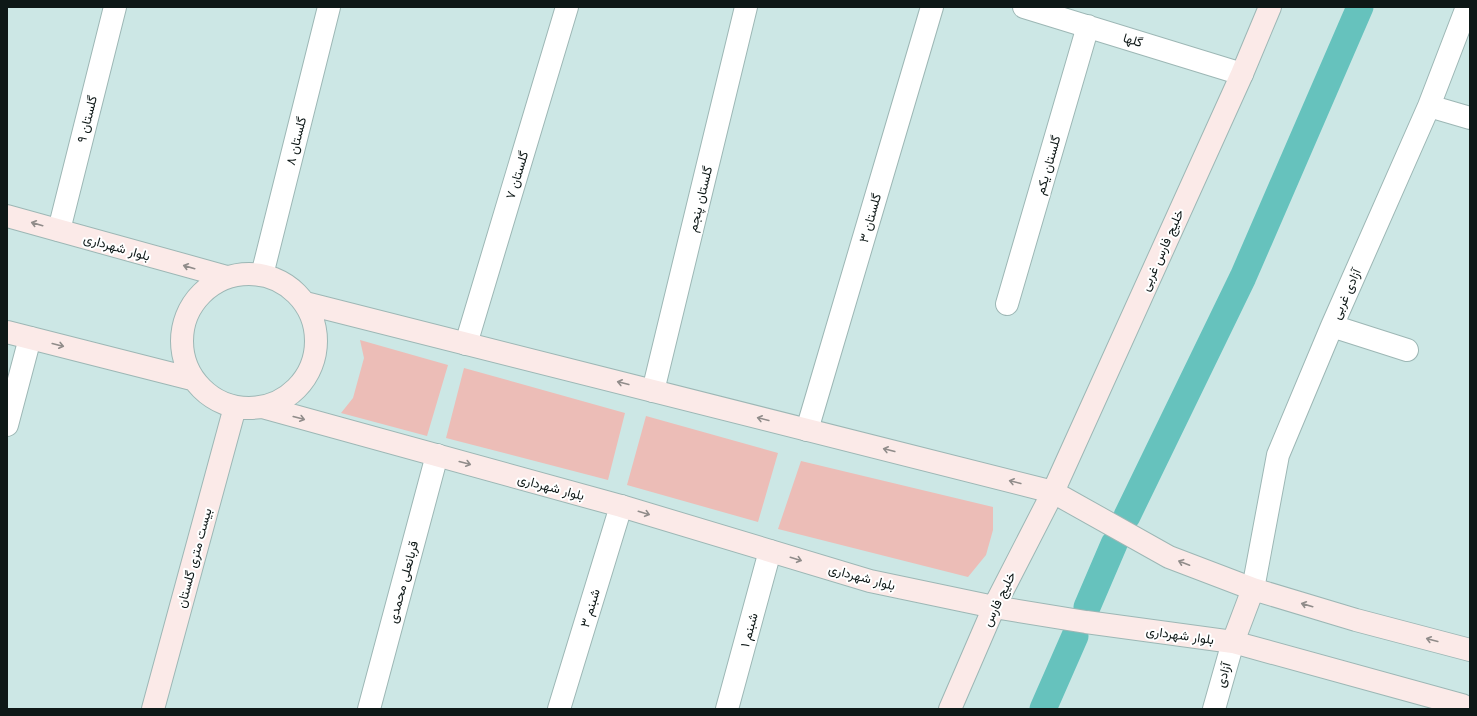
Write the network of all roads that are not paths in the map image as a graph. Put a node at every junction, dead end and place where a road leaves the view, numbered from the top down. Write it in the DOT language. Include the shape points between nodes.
graph roads {
  1 [pos="115,7"];
  2 [pos="329,7"];
  3 [pos="567,7"];
  4 [pos="746,7"];
  5 [pos="932,7"];
  6 [pos="1270,7"];
  7 [pos="1467,7"];
  8 [pos="1035,8"];
  9 [pos="1088,26"];
  10 [pos="1242,74"];
  11 [pos="1430,106"];
  12 [pos="1470,118"];
  13 [pos="7,216"];
  14 [pos="59,230"];
  15 [pos="262,275"];
  16 [pos="227,277"];
  17 [pos="305,303"];
  18 [pos="1007,304"];
  19 [pos="1332,326"];
  20 [pos="7,332"];
  21 [pos="30,338"];
  22 [pos="466,344"];
  23 [pos="1407,350"];
  24 [pos="192,379"];
  25 [pos="653,391"];
  26 [pos="235,407"];
  27 [pos="262,407"];
  28 [pos="7,425"];
  29 [pos="807,430"];
  30 [pos="437,455"];
  31 [pos="1053,492"];
  32 [pos="621,506"];
  33 [pos="770,551"];
  34 [pos="1253,590"];
  35 [pos="994,607"];
  36 [pos="1233,642"];
  37 [pos="1470,650"];
  38 [pos="1464,708"];
  39 [pos="153,709"];
  40 [pos="369,709"];
  41 [pos="559,709"];
  42 [pos="727,709"];
  43 [pos="950,709"];
  44 [pos="1214,709"];
  1 -- 14 [label="street, گلستان ۹"];
  2 -- 15 [label="street, گلستان ۸"];
  3 -- 22 [label="street, گلستان ۷"];
  4 -- 25 [label="street, گلستان پنجم"];
  5 -- 29 [label="street, گلستان ۳"];
  6 -- 10 [label="main road, خلیج فارس غربی"];
  7 -- 11 [label="street, آزادی غربی"];
  8 -- 9 [label="street, گلها"];
  9 -- 10 [label="street, گلها"];
  9 -- 18 [label="street, گلستان یکم"];
  10 -- 31 [label="main road, خلیج فارس غربی"];
  11 -- 12 [label="street"];
  11 -- 19 [label="street, آزادی غربی"];
  14 -- 13 [label="main road, بلوار شهرداری, one-way"];
  16 -- 14 [label="main road, بلوار شهرداری, one-way"];
  15 -- 16 [label="main road" via="244,274"];
  15 -- 17 [label="main road" via="279,280"];
  16 -- 24 [label="main road" via="211,285 196,299 185,318 181,338 184,360"];
  17 -- 22 [label="main road"];
  17 -- 27 [label="main road" via="314,323 316,345 311,366 299,385 282,399"];
  19 -- 23 [label="street"];
  19 -- 34 [label="street, آزادی غربی" via="1278,455"];
  20 -- 21 [label="main road"];
  21 -- 24 [label="main road, one-way"];
  21 -- 28 [label="street"];
  25 -- 22 [label="main road, one-way"];
  24 -- 26 [label="main road" via="218,402"];
  29 -- 25 [label="main road, one-way"];
  26 -- 27 [label="main road"];
  26 -- 39 [label="main road, بیست متری گلستان"];
  27 -- 30 [label="main road, بلوار شهرداری, one-way"];
  31 -- 29 [label="main road, one-way"];
  30 -- 32 [label="main road, بلوار شهرداری, one-way"];
  30 -- 40 [label="street, قربانعلی محمدی"];
  34 -- 31 [label="main road, one-way" via="1169,557"];
  31 -- 35 [label="main road, خلیج فارس"];
  32 -- 33 [label="main road, بلوار شهرداری, one-way"];
  32 -- 41 [label="street, شبنم ۳"];
  33 -- 35 [label="main road, بلوار شهرداری, one-way" via="870,581"];
  33 -- 42 [label="street, شبنم ۱"];
  34 -- 36 [label="main road"];
  37 -- 34 [label="main road, one-way"];
  35 -- 36 [label="main road, بلوار شهرداری"];
  35 -- 43 [label="main road, خلیج فارس"];
  36 -- 38 [label="main road, بلوار شهرداری"];
  36 -- 44 [label="street, آزادی"];
}
